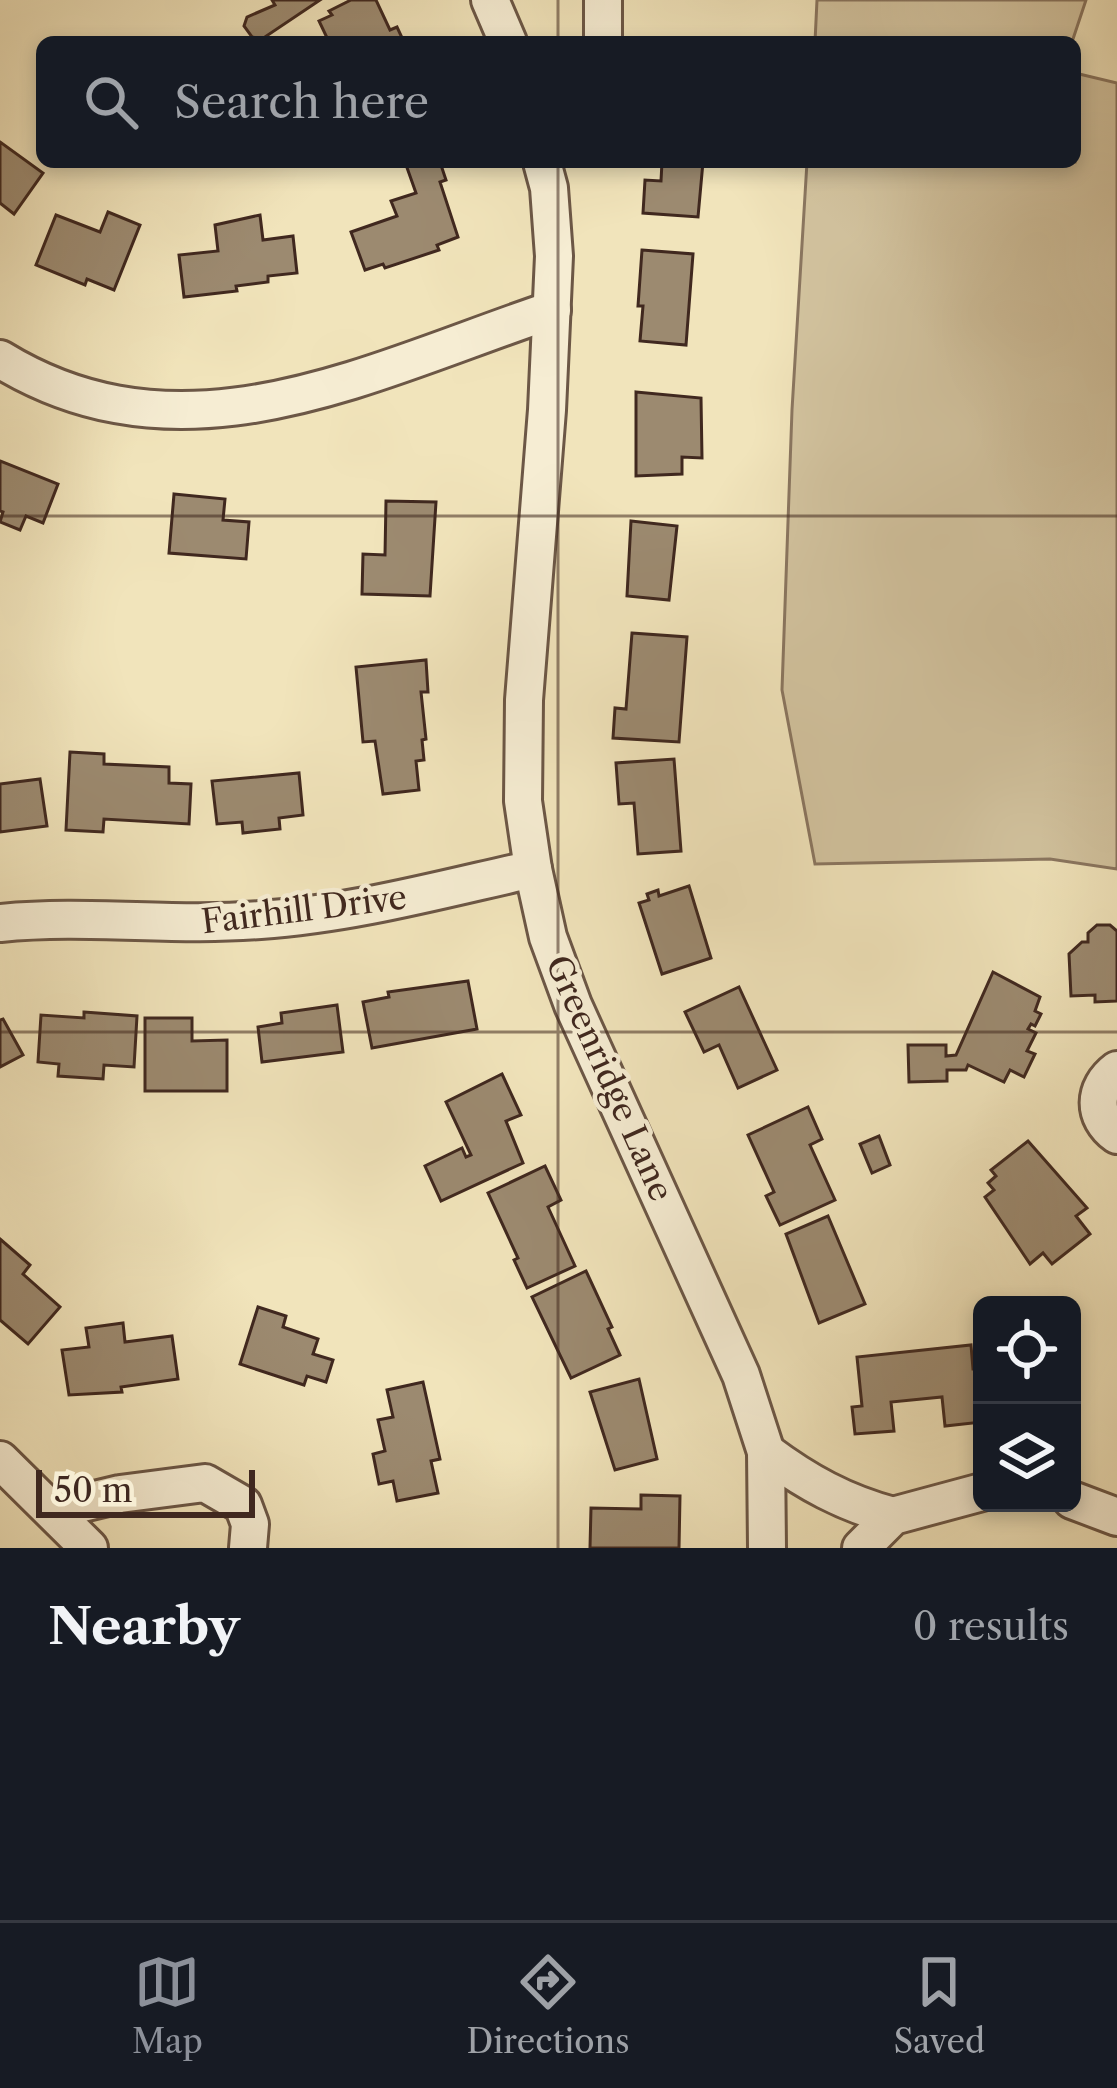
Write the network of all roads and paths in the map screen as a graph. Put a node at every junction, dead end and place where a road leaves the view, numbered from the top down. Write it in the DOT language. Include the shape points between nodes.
graph roads {
  1 [pos="490,0"];
  2 [pos="603,0"];
  3 [pos="505,36"];
  4 [pos="603,36"];
  5 [pos="544,168"];
  6 [pos="552,310"];
  7 [pos="0,359"];
  8 [pos="533,869"];
  9 [pos="0,922"];
  10 [pos="1117,1070"];
  11 [pos="1117,1135"];
  12 [pos="766,1452"];
  13 [pos="0,1460"];
  14 [pos="973,1494"];
  15 [pos="1081,1503"];
  16 [pos="53,1510"];
  17 [pos="893,1516"];
  18 [pos="1117,1517"];
  19 [pos="89,1548"];
  20 [pos="248,1548"];
  21 [pos="767,1548"];
  22 [pos="861,1548"];
  1 -- 3 [label="street"];
  2 -- 4 [label="street"];
  5 -- 6 [label="street, Greenridge Lane"];
  6 -- 7 [label="street" via="332,388 212,410 117,406"];
  6 -- 8 [label="street, Greenridge Lane" via="524,700 523,801"];
  8 -- 9 [label="street, Fairhill Drive" via="265,920"];
  8 -- 12 [label="street, Greenridge Lane" via="572,1005 697,1270"];
  10 -- 11 [label="street" via="1098,1101"];
  12 -- 17 [label="street" via="807,1483"];
  12 -- 21 [label="street, Greenridge Lane"];
  13 -- 16 [label="street"];
  14 -- 17 [label="street"];
  15 -- 18 [label="street"];
  16 -- 19 [label="street"];
  16 -- 20 [label="street" via="205,1483 244,1505"];
  17 -- 22 [label="street"];
}
